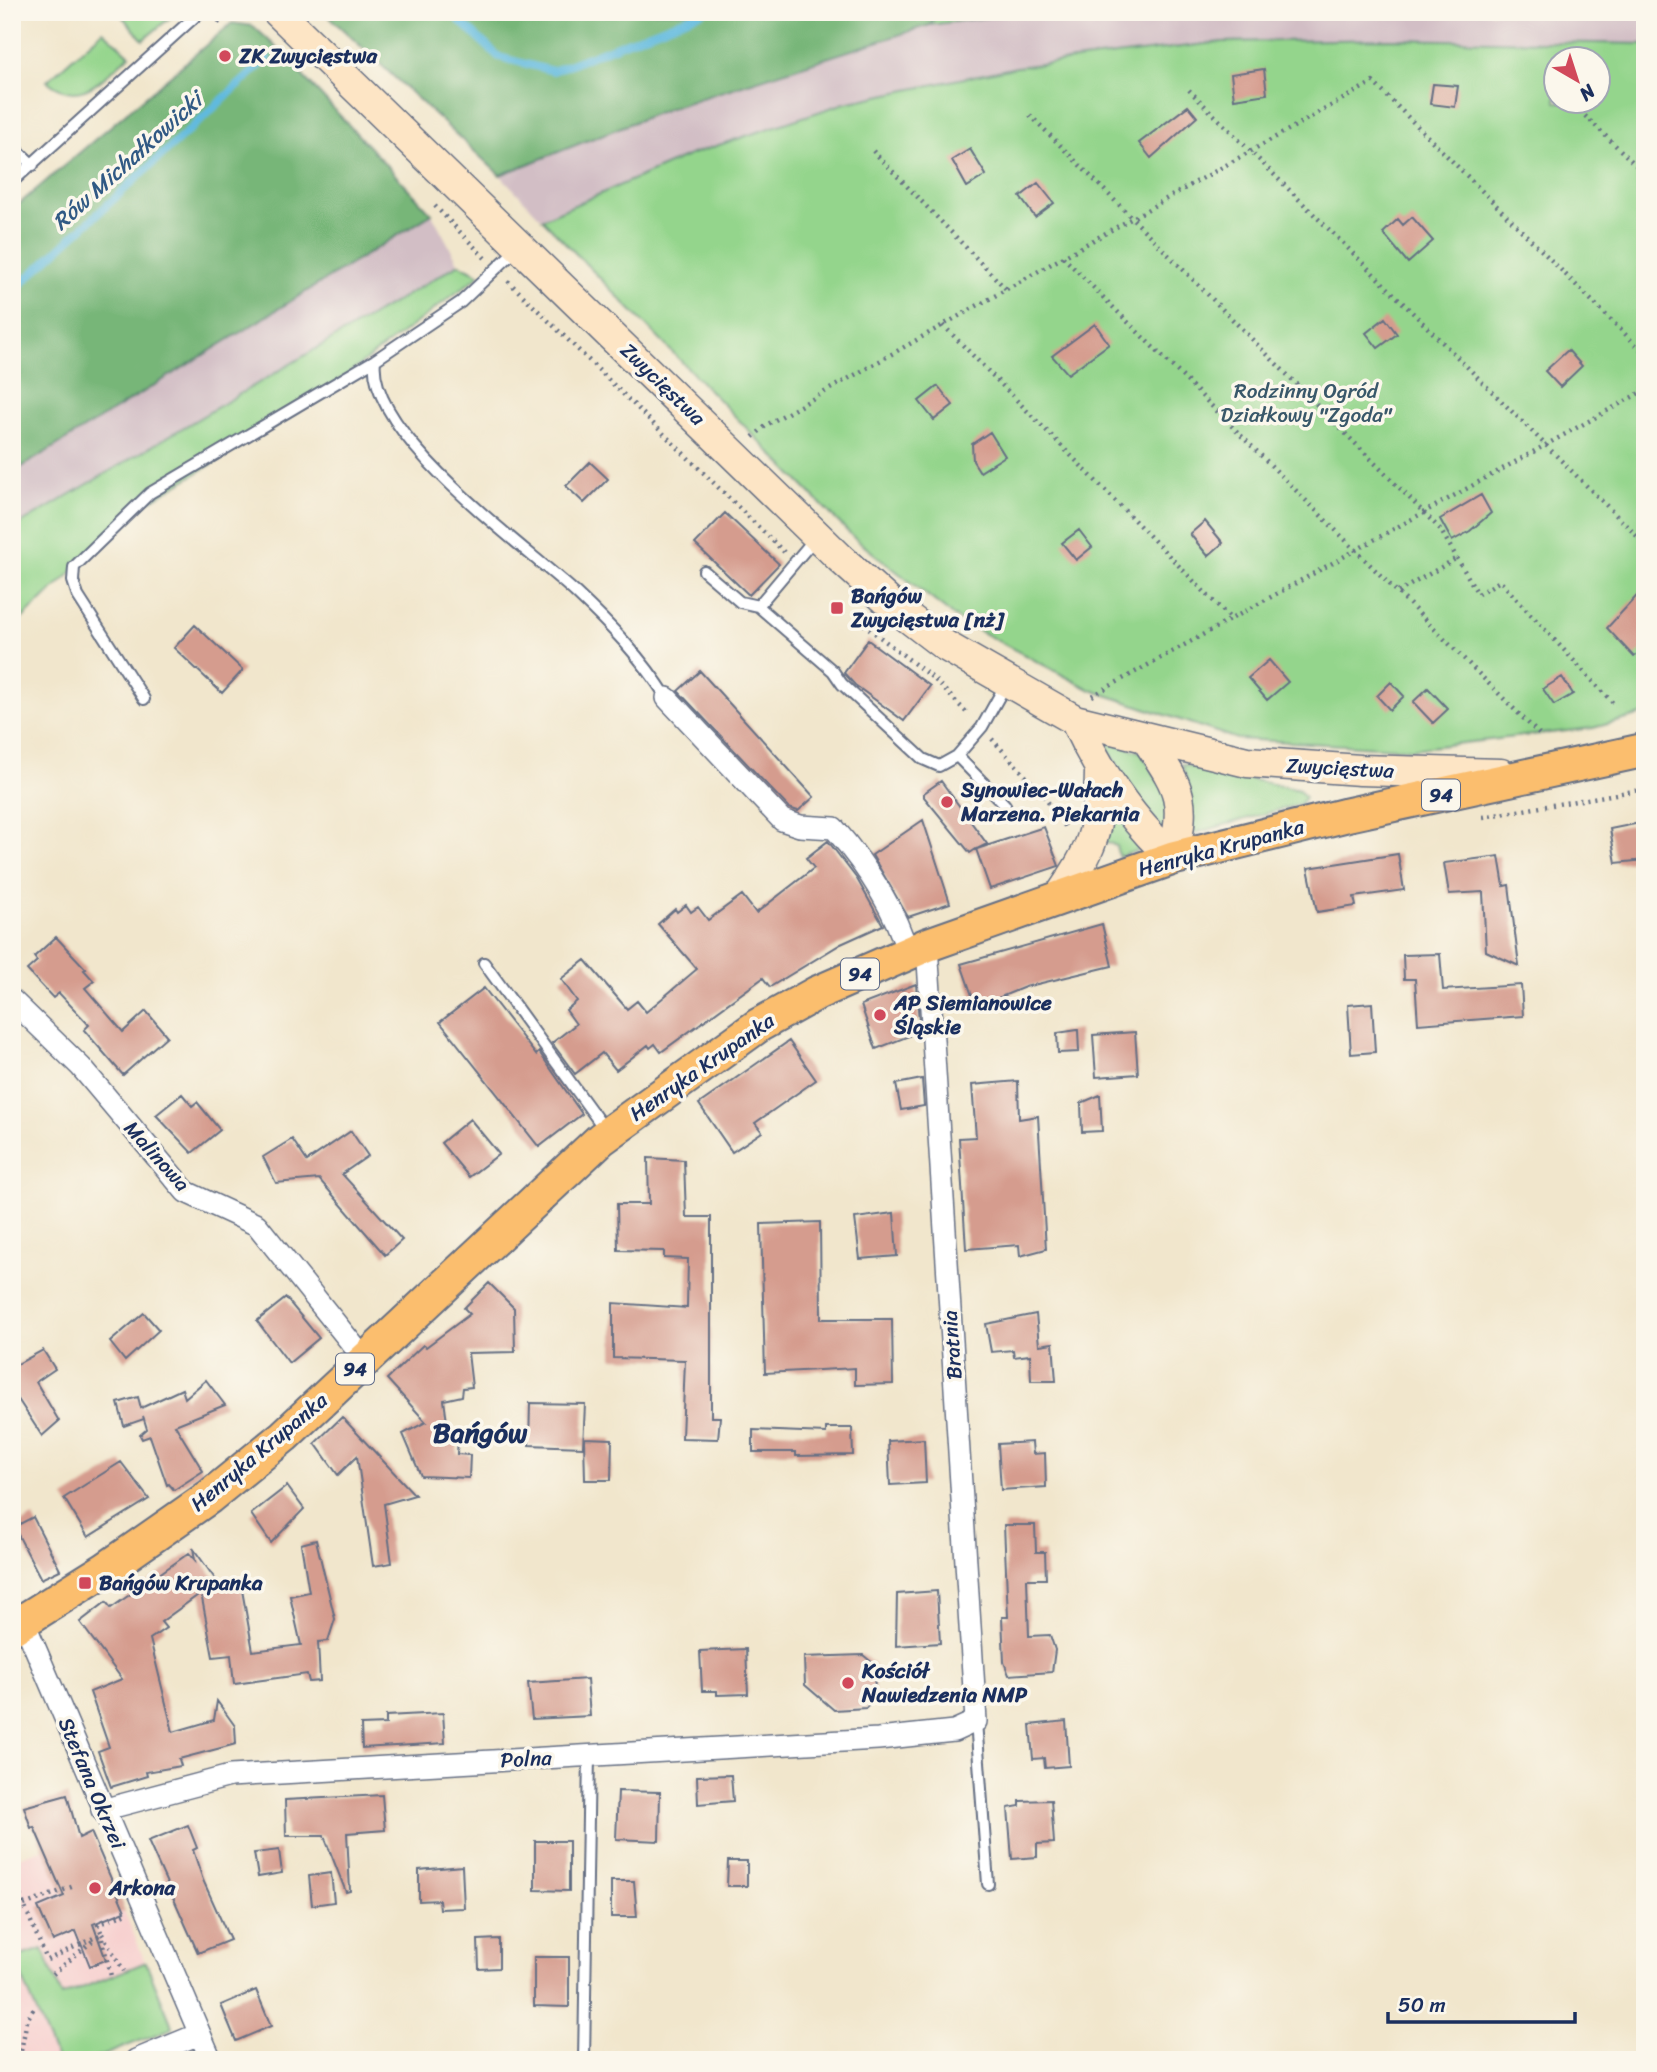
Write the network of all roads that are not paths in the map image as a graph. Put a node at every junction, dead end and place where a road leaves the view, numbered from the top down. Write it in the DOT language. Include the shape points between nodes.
graph roads {
  1 [pos="200,12"];
  2 [pos="270,20"];
  3 [pos="12,145"];
  4 [pos="33,165"];
  5 [pos="12,182"];
  6 [pos="521,245"];
  7 [pos="374,359"];
  8 [pos="817,536"];
  9 [pos="704,571"];
  10 [pos="758,606"];
  11 [pos="1007,681"];
  12 [pos="667,698"];
  13 [pos="144,699"];
  14 [pos="1074,720"];
  15 [pos="1146,738"];
  16 [pos="1645,750"];
  17 [pos="957,756"];
  18 [pos="1100,772"];
  19 [pos="1537,775"];
  20 [pos="1005,805"];
  21 [pos="1173,859"];
  22 [pos="1060,896"];
  23 [pos="918,949"];
  24 [pos="484,963"];
  25 [pos="12,1000"];
  26 [pos="608,1134"];
  27 [pos="365,1360"];
  28 [pos="18,1625"];
  29 [pos="976,1721"];
  30 [pos="589,1755"];
  31 [pos="102,1810"];
  32 [pos="988,1884"];
  33 [pos="199,2034"];
  34 [pos="136,2060"];
  35 [pos="211,2060"];
  36 [pos="584,2060"];
  1 -- 4 [label="lane"];
  2 -- 6 [label="main road, Zwycięstwa"];
  3 -- 4 [label="lane"];
  4 -- 5 [label="lane"];
  6 -- 7 [label="lane" via="461,302"];
  6 -- 8 [label="main road, Zwycięstwa"];
  7 -- 12 [label="lane" via="373,374 380,394 418,451 576,593 629,647"];
  7 -- 13 [label="lane" via="150,493 74,567 78,596"];
  8 -- 10 [label="lane"];
  8 -- 11 [label="main road, Zwycięstwa" via="893,606 944,645"];
  9 -- 10 [label="lane" via="740,602"];
  10 -- 17 [label="lane" via="923,759 939,766"];
  11 -- 14 [label="main road, Zwycięstwa"];
  11 -- 17 [label="lane" via="982,727"];
  12 -- 23 [label="street, Bratnia" via="782,820 834,828"];
  14 -- 15 [label="main road, Zwycięstwa"];
  14 -- 18 [label="main road"];
  15 -- 19 [label="main road, Zwycięstwa" via="1247,762"];
  15 -- 21 [label="main road" via="1180,795 1182,817"];
  16 -- 19 [label="main road, 94"];
  17 -- 20 [label="lane"];
  18 -- 21 [label="main road" via="1140,826"];
  18 -- 22 [label="main road" via="1092,846"];
  19 -- 21 [label="main road, Henryka Krupanka / 94" via="1346,815"];
  21 -- 22 [label="main road, Henryka Krupanka / 94"];
  22 -- 23 [label="main road, Henryka Krupanka / 94"];
  23 -- 26 [label="main road, Henryka Krupanka / 94" via="817,993 759,1025"];
  23 -- 29 [label="street, Bratnia"];
  24 -- 26 [label="lane"];
  25 -- 27 [label="street, Malinowa" via="80,1067 186,1192 257,1225"];
  26 -- 27 [label="main road, Henryka Krupanka / 94"];
  27 -- 28 [label="main road, Henryka Krupanka / 94" via="284,1436 209,1497"];
  28 -- 31 [label="street, Stefana Okrzei"];
  29 -- 30 [label="street, Polna" via="954,1731 877,1739"];
  29 -- 32 [label="lane"];
  30 -- 31 [label="street, Polna" via="230,1776"];
  30 -- 36 [label="lane"];
  31 -- 33 [label="street, Stefana Okrzei"];
  33 -- 34 [label="street"];
  33 -- 35 [label="street, Stefana Okrzei"];
}
